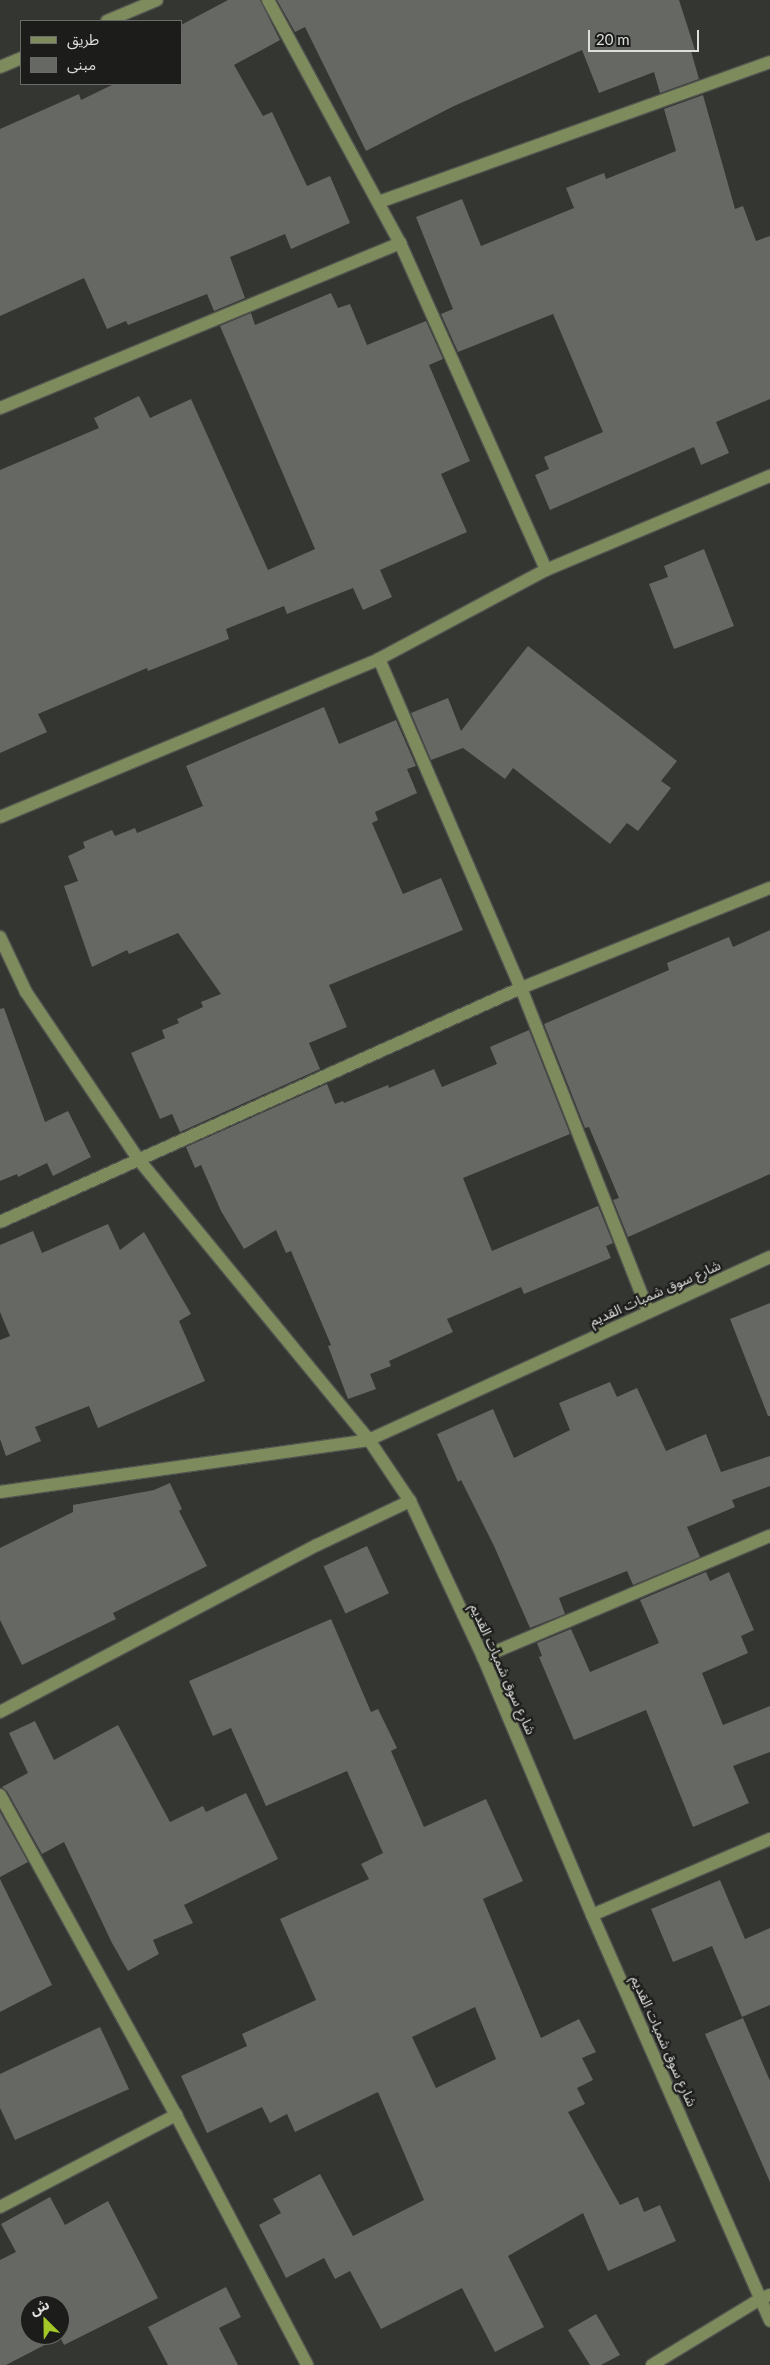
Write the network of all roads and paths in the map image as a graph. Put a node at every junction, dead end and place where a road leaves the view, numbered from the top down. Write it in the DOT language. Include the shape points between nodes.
graph roads {
  1 [pos="157,0"];
  2 [pos="268,0"];
  3 [pos="110,20"];
  4 [pos="20,58"];
  5 [pos="770,62"];
  6 [pos="0,67"];
  7 [pos="379,202"];
  8 [pos="400,243"];
  9 [pos="0,408"];
  10 [pos="770,476"];
  11 [pos="546,570"];
  12 [pos="380,659"];
  13 [pos="0,817"];
  14 [pos="770,888"];
  15 [pos="0,937"];
  16 [pos="521,988"];
  17 [pos="139,1160"];
  18 [pos="0,1222"];
  19 [pos="770,1257"];
  20 [pos="648,1311"];
  21 [pos="369,1440"];
  22 [pos="0,1492"];
  23 [pos="410,1501"];
  24 [pos="770,1536"];
  25 [pos="483,1657"];
  26 [pos="0,1712"];
  27 [pos="0,1795"];
  28 [pos="770,1839"];
  29 [pos="592,1914"];
  30 [pos="176,2114"];
  31 [pos="0,2207"];
  32 [pos="765,2297"];
  33 [pos="770,2321"];
  34 [pos="307,2365"];
  35 [pos="652,2365"];
  1 -- 3 [label="street"];
  2 -- 7 [label="street"];
  4 -- 6 [label="street"];
  5 -- 7 [label="street"];
  7 -- 8 [label="street"];
  8 -- 9 [label="street"];
  8 -- 11 [label="street"];
  10 -- 11 [label="street"];
  11 -- 12 [label="street"];
  12 -- 13 [label="street"];
  12 -- 16 [label="street"];
  14 -- 16 [label="street"];
  15 -- 17 [label="street" via="26,992"];
  16 -- 17 [label="street"];
  16 -- 20 [label="street"];
  17 -- 18 [label="street"];
  17 -- 21 [label="street"];
  19 -- 20 [label="street, شارع سوق شمبات القديم"];
  20 -- 21 [label="street, شارع سوق شمبات القديم"];
  21 -- 22 [label="street"];
  21 -- 23 [label="street, شارع سوق شمبات القديم"];
  23 -- 25 [label="street, شارع سوق شمبات القديم"];
  23 -- 26 [label="street" via="317,1545"];
  24 -- 25 [label="street"];
  25 -- 29 [label="street, شارع سوق شمبات القديم"];
  27 -- 30 [label="street"];
  28 -- 29 [label="street"];
  29 -- 32 [label="street, شارع سوق شمبات القديم"];
  30 -- 31 [label="street"];
  30 -- 34 [label="street"];
  32 -- 33 [label="street, شارع سوق شمبات القديم"];
  32 -- 35 [label="street"];
}
